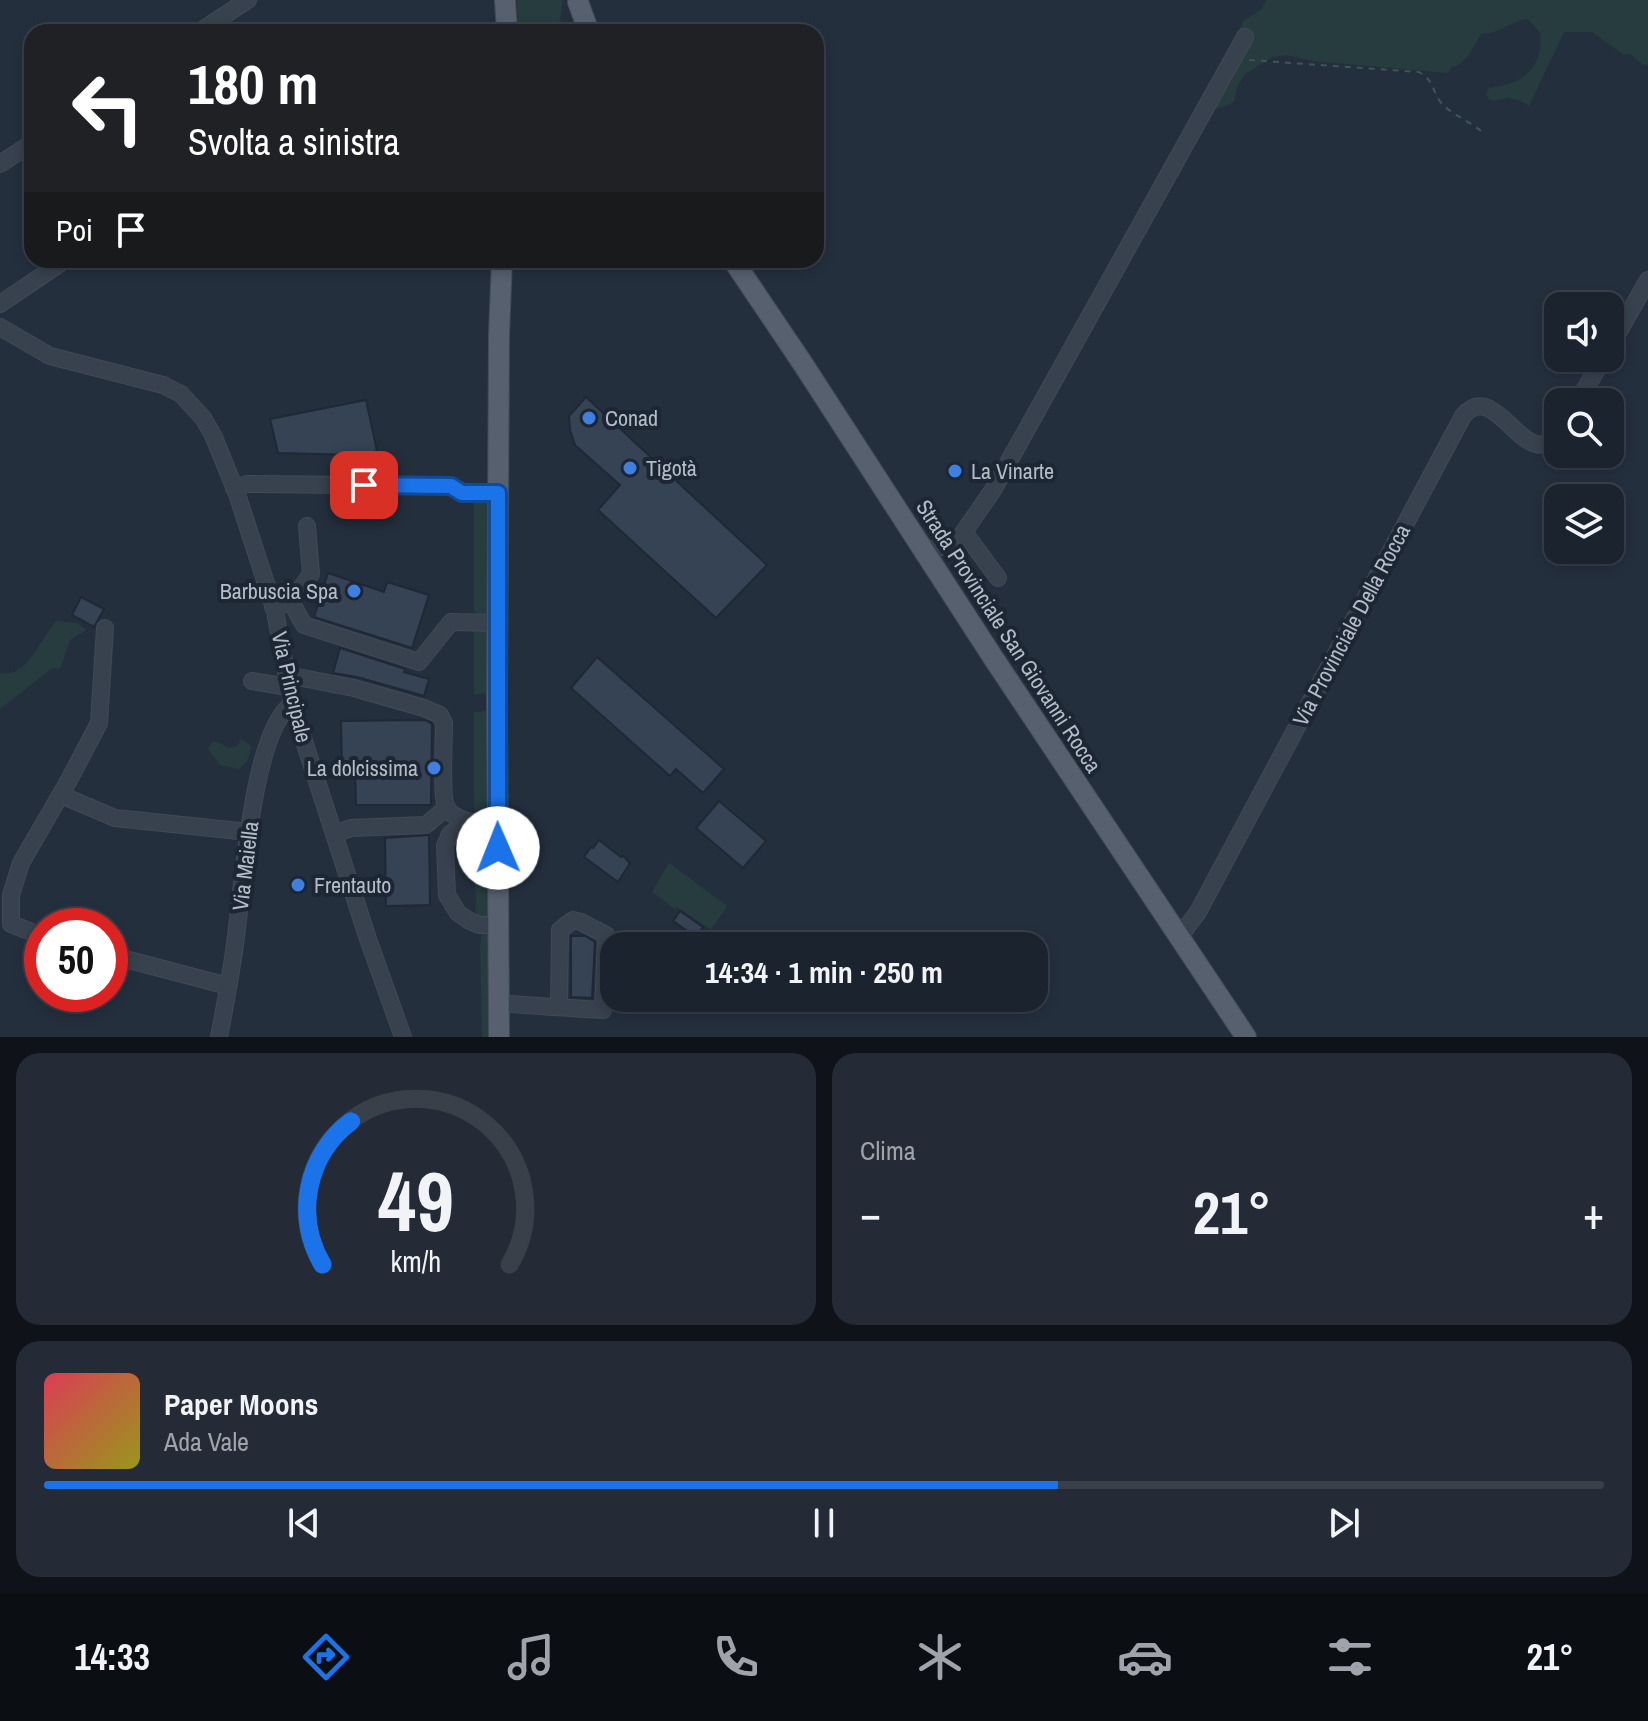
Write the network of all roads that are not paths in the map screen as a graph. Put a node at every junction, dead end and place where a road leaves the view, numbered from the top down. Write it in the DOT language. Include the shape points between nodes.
graph roads {
  1 [pos="248,0"];
  2 [pos="505,0"];
  3 [pos="578,1"];
  4 [pos="211,24"];
  5 [pos="506,24"];
  6 [pos="576,24"];
  7 [pos="586,24"];
  8 [pos="1245,37"];
  9 [pos="24,148"];
  10 [pos="0,164"];
  11 [pos="53,268"];
  12 [pos="502,268"];
  13 [pos="738,268"];
  14 [pos="1648,280"];
  15 [pos="0,304"];
  16 [pos="1624,322"];
  17 [pos="0,327"];
  18 [pos="1544,444"];
  19 [pos="234,488"];
  20 [pos="498,493"];
  21 [pos="307,526"];
  22 [pos="964,532"];
  23 [pos="924,551"];
  24 [pos="998,578"];
  25 [pos="291,602"];
  26 [pos="273,607"];
  27 [pos="498,623"];
  28 [pos="105,628"];
  29 [pos="252,681"];
  30 [pos="287,681"];
  31 [pos="292,704"];
  32 [pos="61,795"];
  33 [pos="446,808"];
  34 [pos="474,822"];
  35 [pos="498,823"];
  36 [pos="249,832"];
  37 [pos="334,834"];
  38 [pos="499,925"];
  39 [pos="24,929"];
  40 [pos="1180,936"];
  41 [pos="128,960"];
  42 [pos="228,986"];
  43 [pos="499,1003"];
  44 [pos="559,1007"];
  45 [pos="219,1037"];
  46 [pos="403,1037"];
  47 [pos="499,1037"];
  48 [pos="1246,1037"];
  1 -- 4 [label="street"];
  2 -- 5 [label="main road"];
  3 -- 6 [label="main road"];
  3 -- 7 [label="main road"];
  8 -- 22 [label="street" via="1019,446"];
  9 -- 10 [label="street"];
  11 -- 15 [label="street"];
  12 -- 20 [label="main road"];
  13 -- 23 [label="main road, Strada Provinciale San Giovanni Rocca"];
  14 -- 16 [label="street"];
  17 -- 19 [label="street, Via Principale" via="50,356 148,380 181,394 213,435"];
  18 -- 40 [label="street, Via Provinciale Della Rocca" via="1526,438 1487,407 1469,408 1463,416 1198,912"];
  19 -- 20 [label="street" via="451,486 462,493"];
  19 -- 26 [label="street, Via Principale"];
  20 -- 27 [label="main road"];
  21 -- 25 [label="street" via="311,574"];
  22 -- 23 [label="street" via="949,545"];
  22 -- 24 [label="street"];
  23 -- 40 [label="main road, Strada Provinciale San Giovanni Rocca"];
  25 -- 26 [label="street"];
  25 -- 27 [label="street" via="304,625 419,662 451,622"];
  26 -- 30 [label="street, Via Principale"];
  27 -- 35 [label="main road"];
  28 -- 32 [label="street" via="99,723"];
  29 -- 30 [label="street"];
  30 -- 31 [label="street, Via Principale"];
  30 -- 33 [label="street" via="354,688 440,715"];
  31 -- 36 [label="street, Via Maiella" via="271,735"];
  31 -- 37 [label="street, Via Principale"];
  32 -- 36 [label="street" via="115,818"];
  32 -- 39 [label="street" via="21,863 11,895 11,924"];
  33 -- 34 [label="street"];
  33 -- 37 [label="street" via="426,825 351,828"];
  34 -- 35 [label="street"];
  34 -- 38 [label="street" via="450,834 445,846 447,895 468,920"];
  35 -- 38 [label="main road"];
  36 -- 42 [label="street, Via Maiella"];
  37 -- 46 [label="street, Via Principale"];
  38 -- 43 [label="main road"];
  40 -- 48 [label="main road, Strada Provinciale San Giovanni Rocca"];
  41 -- 42 [label="street"];
  42 -- 45 [label="street, Via Maiella"];
  43 -- 44 [label="street"];
  43 -- 47 [label="main road"];
  44 -- 44 [label="street" via="603,1010 606,935 573,920 560,930"];
}
